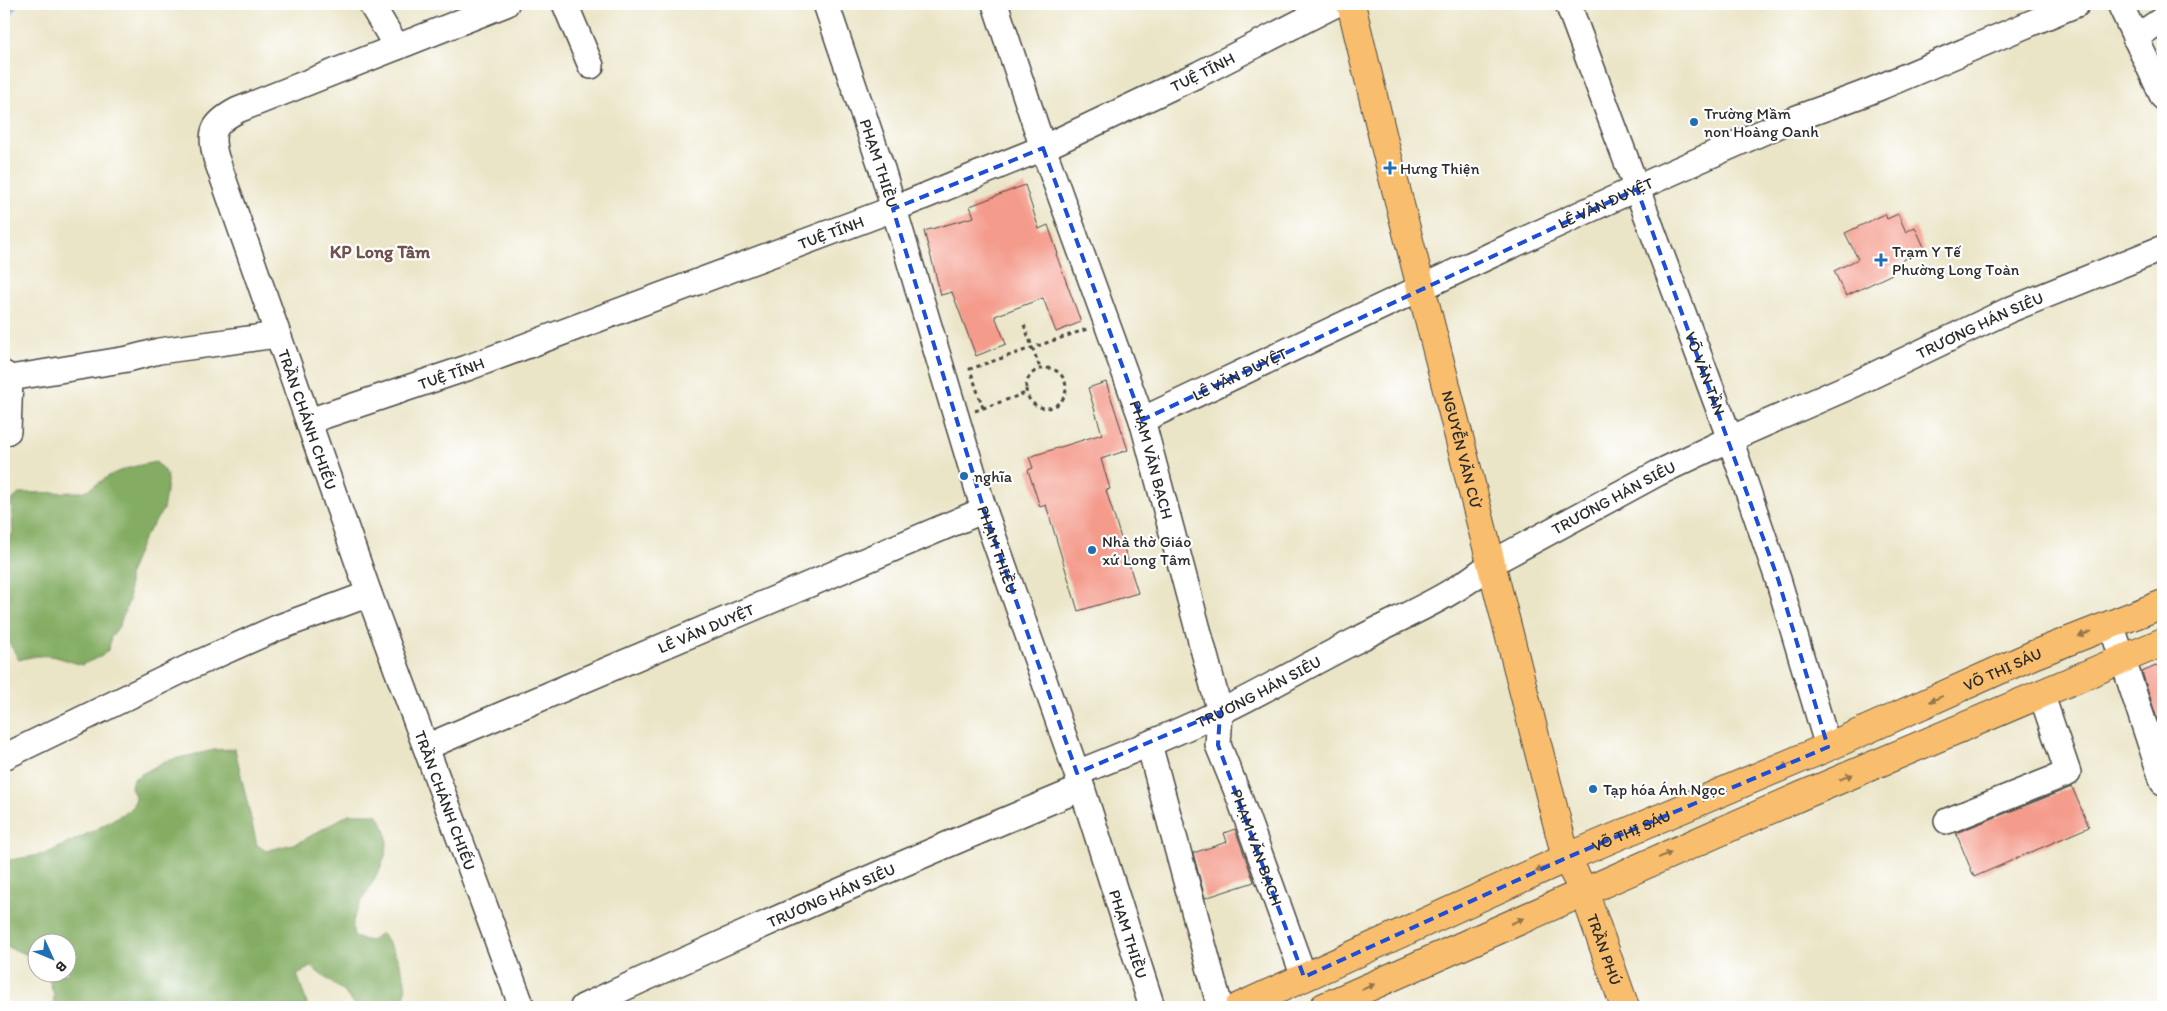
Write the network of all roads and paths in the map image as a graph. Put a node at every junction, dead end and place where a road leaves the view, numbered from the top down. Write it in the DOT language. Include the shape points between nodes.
graph roads {
  1 [pos="371,4"];
  2 [pos="506,4"];
  3 [pos="565,4"];
  4 [pos="826,4"];
  5 [pos="995,4"];
  6 [pos="1336,4"];
  7 [pos="1351,4"];
  8 [pos="1568,4"];
  9 [pos="2077,4"];
  10 [pos="2120,4"];
  11 [pos="2163,19"];
  12 [pos="2135,38"];
  13 [pos="396,48"];
  14 [pos="592,66"];
  15 [pos="2163,97"];
  16 [pos="1043,148"];
  17 [pos="1637,189"];
  18 [pos="893,209"];
  19 [pos="2163,248"];
  20 [pos="1422,287"];
  21 [pos="1106,323"];
  22 [pos="1024,325"];
  23 [pos="277,335"];
  24 [pos="1032,347"];
  25 [pos="1040,368"];
  26 [pos="7,376"];
  27 [pos="1026,393"];
  28 [pos="983,408"];
  29 [pos="970,413"];
  30 [pos="1142,420"];
  31 [pos="309,421"];
  32 [pos="4,433"];
  33 [pos="1730,439"];
  34 [pos="984,510"];
  35 [pos="1492,564"];
  36 [pos="369,594"];
  37 [pos="2163,604"];
  38 [pos="2112,624"];
  39 [pos="2163,642"];
  40 [pos="2124,657"];
  41 [pos="2041,693"];
  42 [pos="1220,712"];
  43 [pos="1149,744"];
  44 [pos="426,747"];
  45 [pos="1828,747"];
  46 [pos="4,757"];
  47 [pos="1080,781"];
  48 [pos="2163,782"];
  49 [pos="1947,821"];
  50 [pos="1566,858"];
  51 [pos="1584,891"];
  52 [pos="1304,977"];
  53 [pos="522,1007"];
  54 [pos="583,1007"];
  55 [pos="1152,1007"];
  56 [pos="1220,1007"];
  57 [pos="1239,1007"];
  58 [pos="1324,1007"];
  59 [pos="1625,1007"];
  1 -- 13 [label="street"];
  2 -- 13 [label="street, TRẦN CHÁNH CHIẾU"];
  3 -- 14 [label="street"];
  4 -- 18 [label="street, PHẠM THIỀU"];
  5 -- 16 [label="street, PHẠM VĂN BẠCH"];
  6 -- 16 [label="street, TUỆ TĨNH"];
  7 -- 20 [label="main road, NGUYỄN VĂN CỪ"];
  8 -- 17 [label="street, VÕ VĂN TẦN"];
  9 -- 17 [label="street, LÊ VĂN DUYỆT" via="1781,125"];
  10 -- 12 [label="street"];
  11 -- 12 [label="street"];
  12 -- 15 [label="street"];
  13 -- 23 [label="street, TRẦN CHÁNH CHIẾU" via="238,110 225,117 212,135 216,158"];
  16 -- 18 [label="street, TUỆ TĨNH"];
  16 -- 21 [label="street, PHẠM VĂN BẠCH"];
  17 -- 20 [label="street, LÊ VĂN DUYỆT"];
  17 -- 33 [label="street, VÕ VĂN TẦN"];
  18 -- 31 [label="street, TUỆ TĨNH" via="468,368"];
  18 -- 34 [label="street, PHẠM THIỀU"];
  19 -- 33 [label="street, TRƯƠNG HÁN SIÊU" via="2009,310"];
  20 -- 30 [label="street, LÊ VĂN DUYỆT"];
  20 -- 35 [label="main road, NGUYỄN VĂN CỪ"];
  21 -- 24 [label="path"];
  21 -- 30 [label="street, PHẠM VĂN BẠCH"];
  22 -- 24 [label="path"];
  23 -- 26 [label="street"];
  23 -- 31 [label="street, TRẦN CHÁNH CHIẾU"];
  24 -- 25 [label="path"];
  24 -- 28 [label="path" via="970,369"];
  25 -- 27 [label="path" via="1030,376"];
  25 -- 27 [label="path" via="1054,369 1064,378 1064,398 1054,407 1041,408 1030,401"];
  26 -- 32 [label="street" via="8,430"];
  27 -- 28 [label="path"];
  28 -- 29 [label="path"];
  30 -- 42 [label="street, PHẠM VĂN BẠCH"];
  31 -- 36 [label="street, TRẦN CHÁNH CHIẾU"];
  33 -- 35 [label="street, TRƯƠNG HÁN SIÊU" via="1658,473"];
  33 -- 45 [label="street, VÕ VĂN TẦN" via="1778,579"];
  34 -- 44 [label="street, LÊ VĂN DUYỆT"];
  34 -- 47 [label="street, PHẠM THIỀU"];
  35 -- 42 [label="street, TRƯƠNG HÁN SIÊU" via="1451,593"];
  35 -- 50 [label="main road, NGUYỄN VĂN CỪ"];
  36 -- 44 [label="street, TRẦN CHÁNH CHIẾU"];
  36 -- 46 [label="street" via="277,628 185,669"];
  37 -- 38 [label="main road, VÕ THỊ SÁU"];
  38 -- 40 [label="street"];
  38 -- 45 [label="main road, VÕ THỊ SÁU, one-way" via="2033,655"];
  39 -- 40 [label="main road"];
  40 -- 41 [label="main road"];
  40 -- 48 [label="street"];
  41 -- 49 [label="street" via="2068,773"];
  51 -- 41 [label="main road, one-way"];
  42 -- 43 [label="street, TRƯƠNG HÁN SIÊU"];
  42 -- 52 [label="street, PHẠM VĂN BẠCH" via="1218,745"];
  43 -- 47 [label="street, TRƯƠNG HÁN SIÊU"];
  43 -- 56 [label="street"];
  44 -- 53 [label="street, TRẦN CHÁNH CHIẾU"];
  45 -- 50 [label="main road, VÕ THỊ SÁU, one-way"];
  47 -- 54 [label="street, TRƯƠNG HÁN SIÊU"];
  47 -- 55 [label="street, PHẠM THIỀU"];
  50 -- 51 [label="main road, NGUYỄN VĂN CỪ"];
  50 -- 52 [label="main road, VÕ THỊ SÁU, one-way"];
  58 -- 51 [label="main road, one-way"];
  51 -- 59 [label="main road, TRẦN PHÚ"];
  52 -- 57 [label="main road, VÕ THỊ SÁU"];
}
